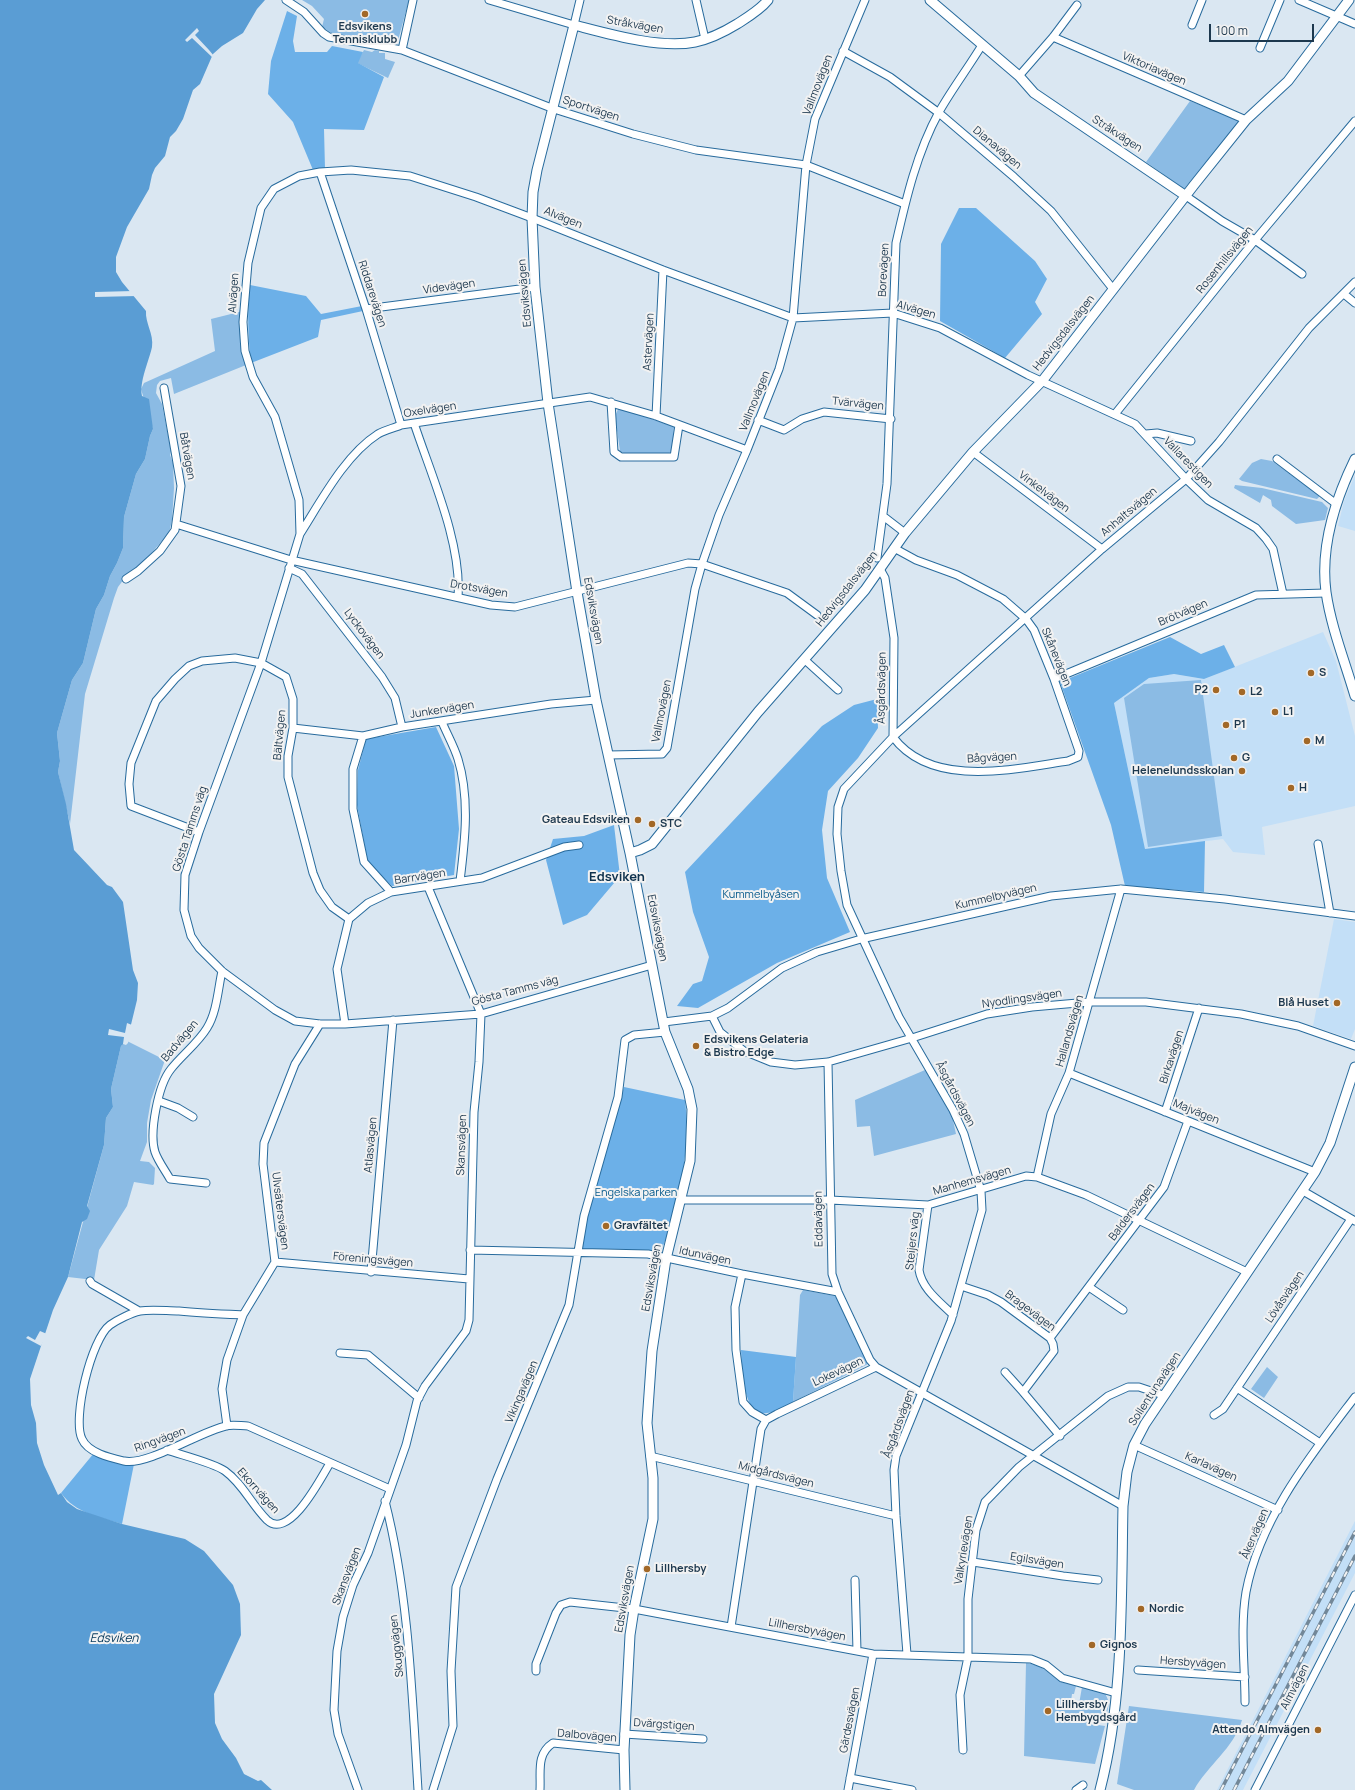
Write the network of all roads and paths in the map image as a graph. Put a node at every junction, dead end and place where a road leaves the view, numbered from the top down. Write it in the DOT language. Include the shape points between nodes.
graph roads {
  1 [pos="286,0"];
  2 [pos="414,0"];
  3 [pos="489,0"];
  4 [pos="580,0"];
  5 [pos="696,0"];
  6 [pos="768,0"];
  7 [pos="865,0"];
  8 [pos="930,0"];
  9 [pos="1202,0"];
  10 [pos="1280,0"];
  11 [pos="1298,0"];
  12 [pos="1349,0"];
  13 [pos="1077,5"];
  14 [pos="1337,17"];
  15 [pos="1355,24"];
  16 [pos="574,25"];
  17 [pos="1192,25"];
  18 [pos="1053,37"];
  19 [pos="705,39"];
  20 [pos="982,45"];
  21 [pos="1260,48"];
  22 [pos="402,50"];
  23 [pos="843,51"];
  24 [pos="1019,76"];
  25 [pos="554,109"];
  26 [pos="939,113"];
  27 [pos="1246,120"];
  28 [pos="1355,121"];
  29 [pos="806,165"];
  30 [pos="320,172"];
  31 [pos="1186,196"];
  32 [pos="905,204"];
  33 [pos="532,218"];
  34 [pos="1255,240"];
  35 [pos="664,270"];
  36 [pos="1302,274"];
  37 [pos="1355,282"];
  38 [pos="535,287"];
  39 [pos="1113,289"];
  40 [pos="1344,294"];
  41 [pos="1355,303"];
  42 [pos="366,309"];
  43 [pos="893,313"];
  44 [pos="793,318"];
  45 [pos="1043,380"];
  46 [pos="164,388"];
  47 [pos="611,402"];
  48 [pos="548,403"];
  49 [pos="1115,414"];
  50 [pos="656,416"];
  51 [pos="891,419"];
  52 [pos="758,420"];
  53 [pos="414,423"];
  54 [pos="401,425"];
  55 [pos="679,425"];
  56 [pos="1146,434"];
  57 [pos="1191,441"];
  58 [pos="747,450"];
  59 [pos="973,452"];
  60 [pos="1277,459"];
  61 [pos="1355,459"];
  62 [pos="1186,479"];
  63 [pos="1335,503"];
  64 [pos="883,516"];
  65 [pos="176,524"];
  66 [pos="905,533"];
  67 [pos="300,534"];
  68 [pos="894,548"];
  69 [pos="1102,549"];
  70 [pos="294,553"];
  71 [pos="877,558"];
  72 [pos="291,560"];
  73 [pos="702,564"];
  74 [pos="289,568"];
  75 [pos="880,569"];
  76 [pos="126,579"];
  77 [pos="577,592"];
  78 [pos="1326,593"];
  79 [pos="1283,594"];
  80 [pos="458,597"];
  81 [pos="817,615"];
  82 [pos="1026,619"];
  83 [pos="805,660"];
  84 [pos="261,663"];
  85 [pos="1054,679"];
  86 [pos="838,690"];
  87 [pos="1355,696"];
  88 [pos="596,700"];
  89 [pos="442,722"];
  90 [pos="293,728"];
  91 [pos="402,728"];
  92 [pos="363,736"];
  93 [pos="893,737"];
  94 [pos="608,755"];
  95 [pos="1078,757"];
  96 [pos="199,832"];
  97 [pos="1318,844"];
  98 [pos="579,845"];
  99 [pos="630,853"];
  100 [pos="460,882"];
  101 [pos="428,887"];
  102 [pos="1121,889"];
  103 [pos="391,892"];
  104 [pos="1330,913"];
  105 [pos="1355,916"];
  106 [pos="349,919"];
  107 [pos="861,939"];
  108 [pos="652,965"];
  109 [pos="222,971"];
  110 [pos="1089,1002"];
  111 [pos="1199,1008"];
  112 [pos="481,1014"];
  113 [pos="712,1016"];
  114 [pos="393,1020"];
  115 [pos="664,1022"];
  116 [pos="320,1024"];
  117 [pos="345,1024"];
  118 [pos="665,1032"];
  119 [pos="912,1038"];
  120 [pos="1355,1046"];
  121 [pos="828,1062"];
  122 [pos="1355,1067"];
  123 [pos="1069,1073"];
  124 [pos="159,1101"];
  125 [pos="1165,1112"];
  126 [pos="193,1117"];
  127 [pos="1188,1121"];
  128 [pos="1315,1172"];
  129 [pos="1037,1178"];
  130 [pos="206,1184"];
  131 [pos="981,1191"];
  132 [pos="1303,1191"];
  133 [pos="682,1200"];
  134 [pos="830,1200"];
  135 [pos="928,1205"];
  136 [pos="1140,1220"];
  137 [pos="1353,1220"];
  138 [pos="470,1250"];
  139 [pos="577,1253"];
  140 [pos="666,1259"];
  141 [pos="275,1262"];
  142 [pos="371,1272"];
  143 [pos="1247,1272"];
  144 [pos="742,1274"];
  145 [pos="469,1279"];
  146 [pos="90,1280"];
  147 [pos="961,1286"];
  148 [pos="1089,1287"];
  149 [pos="838,1292"];
  150 [pos="1123,1310"];
  151 [pos="139,1311"];
  152 [pos="243,1315"];
  153 [pos="953,1315"];
  154 [pos="1050,1338"];
  155 [pos="340,1353"];
  156 [pos="876,1367"];
  157 [pos="1005,1372"];
  158 [pos="1237,1388"];
  159 [pos="922,1392"];
  160 [pos="1024,1392"];
  161 [pos="1163,1394"];
  162 [pos="1355,1397"];
  163 [pos="419,1398"];
  164 [pos="1214,1415"];
  165 [pos="766,1420"];
  166 [pos="227,1426"];
  167 [pos="1060,1436"];
  168 [pos="1320,1443"];
  169 [pos="1134,1445"];
  170 [pos="167,1450"];
  171 [pos="1032,1455"];
  172 [pos="650,1456"];
  173 [pos="330,1463"];
  174 [pos="752,1481"];
  175 [pos="390,1489"];
  176 [pos="385,1501"];
  177 [pos="1123,1506"];
  178 [pos="1278,1510"];
  179 [pos="896,1516"];
  180 [pos="973,1562"];
  181 [pos="854,1580"];
  182 [pos="1098,1580"];
  183 [pos="1355,1595"];
  184 [pos="634,1609"];
  185 [pos="731,1627"];
  186 [pos="858,1651"];
  187 [pos="873,1654"];
  188 [pos="907,1654"];
  189 [pos="968,1657"];
  190 [pos="1138,1670"];
  191 [pos="536,1671"];
  192 [pos="1245,1677"];
  193 [pos="1116,1693"];
  194 [pos="1245,1702"];
  195 [pos="624,1734"];
  196 [pos="702,1739"];
  197 [pos="624,1750"];
  198 [pos="963,1750"];
  199 [pos="850,1778"];
  200 [pos="1083,1785"];
  201 [pos="1102,1789"];
  202 [pos="358,1790"];
  203 [pos="418,1790"];
  204 [pos="433,1790"];
  205 [pos="540,1790"];
  206 [pos="625,1790"];
  207 [pos="848,1790"];
  208 [pos="912,1790"];
  209 [pos="1076,1790"];
  210 [pos="1255,1790"];
  1 -- 22 [label="street, Sportvägen" via="304,12 329,37"];
  2 -- 22 [label="street"];
  3 -- 16 [label="street, Stråkvägen"];
  4 -- 16 [label="street, Edsviksvägen"];
  5 -- 19 [label="street"];
  6 -- 19 [label="street, Stråkvägen" via="747,18 724,32"];
  7 -- 23 [label="street, Vallmovägen"];
  8 -- 20 [label="street, Stråkvägen"];
  9 -- 17 [label="street"];
  10 -- 21 [label="street"];
  11 -- 14 [label="street"];
  12 -- 14 [label="street, Hedvigsdalsvägen"];
  13 -- 18 [label="street"];
  14 -- 15 [label="street"];
  14 -- 27 [label="street, Hedvigsdalsvägen" via="1288,81"];
  16 -- 19 [label="street, Stråkvägen" via="627,38 670,44"];
  16 -- 25 [label="street, Edsviksvägen"];
  18 -- 24 [label="street"];
  18 -- 27 [label="street, Viktoriavägen"];
  20 -- 24 [label="street, Stråkvägen"];
  20 -- 26 [label="street, Borevägen"];
  22 -- 25 [label="street, Sportvägen"];
  23 -- 26 [label="street, Dianavägen" via="890,77"];
  23 -- 29 [label="street, Vallmovägen" via="815,119"];
  24 -- 31 [label="street, Stråkvägen" via="1034,93"];
  25 -- 29 [label="street, Sportvägen" via="633,134 696,150"];
  25 -- 33 [label="street, Edsviksvägen" via="537,170"];
  26 -- 32 [label="street, Borevägen" via="918,160"];
  26 -- 39 [label="street, Dianavägen" via="1051,211"];
  27 -- 31 [label="street, Hedvigsdalsvägen"];
  28 -- 34 [label="street, Rosenhillsvägen"];
  29 -- 32 [label="street, Sportvägen"];
  29 -- 44 [label="street, Vallmovägen"];
  30 -- 33 [label="street, Alvägen" via="351,170 410,176"];
  30 -- 42 [label="street, Riddarevägen"];
  30 -- 67 [label="street, Alvägen" via="299,176 274,189 261,208 248,263 243,322 245,351 252,377 275,417 299,500"];
  31 -- 34 [label="street, Stråkvägen"];
  31 -- 39 [label="street, Hedvigsdalsvägen"];
  32 -- 43 [label="street, Borevägen" via="896,243"];
  33 -- 35 [label="street, Alvägen"];
  33 -- 38 [label="street, Edsviksvägen"];
  34 -- 36 [label="street, Stråkvägen"];
  34 -- 49 [label="street, Rosenhillsvägen"];
  35 -- 44 [label="street, Alvägen"];
  35 -- 50 [label="street, Astervägen"];
  37 -- 40 [label="street, Anhaltsvägen"];
  38 -- 42 [label="street, Videvägen"];
  38 -- 48 [label="street, Edsviksvägen"];
  39 -- 45 [label="street, Hedvigsdalsvägen"];
  40 -- 41 [label="street"];
  40 -- 62 [label="street, Anhaltsvägen" via="1309,328 1219,442"];
  42 -- 54 [label="street, Riddarevägen"];
  43 -- 44 [label="street, Alvägen"];
  43 -- 45 [label="street, Alvägen" via="940,328 1028,375"];
  43 -- 51 [label="street, Borevägen"];
  44 -- 52 [label="street, Vallmovägen" via="779,370"];
  45 -- 49 [label="street, Alvägen"];
  45 -- 59 [label="street, Hedvigsdalsvägen"];
  46 -- 65 [label="street, Båtvägen" via="181,486"];
  47 -- 48 [label="street, Oxelvägen" via="590,397"];
  47 -- 50 [label="street, Oxelvägen"];
  47 -- 55 [label="street" via="614,452 622,457 674,457"];
  48 -- 53 [label="street, Oxelvägen"];
  48 -- 77 [label="street, Edsviksvägen"];
  49 -- 56 [label="street, Alvägen" via="1135,424"];
  50 -- 55 [label="street, Oxelvägen"];
  51 -- 52 [label="street, Tvärvägen" via="824,412 802,419 784,430"];
  51 -- 64 [label="street, Borevägen"];
  52 -- 58 [label="street, Vallmovägen"];
  53 -- 54 [label="street, Oxelvägen"];
  53 -- 80 [label="street" via="452,538 460,579"];
  54 -- 67 [label="street, Oxelvägen" via="379,434 352,458"];
  55 -- 58 [label="street, Oxelvägen"];
  56 -- 57 [label="street" via="1157,433"];
  56 -- 62 [label="street, Vallarestigen"];
  58 -- 73 [label="street, Vallmovägen" via="719,515"];
  59 -- 66 [label="street, Hedvigsdalsvägen"];
  59 -- 69 [label="street, Vinkelvägen"];
  60 -- 63 [label="street"];
  61 -- 63 [label="street"];
  62 -- 69 [label="street, Anhaltsvägen"];
  62 -- 79 [label="street, Vallarestigen" via="1208,500 1256,528 1266,539 1273,549"];
  63 -- 78 [label="street" via="1325,567"];
  64 -- 66 [label="street"];
  64 -- 71 [label="street, Borevägen"];
  65 -- 72 [label="street, Drotsvägen"];
  65 -- 76 [label="street, Båtvägen" via="175,530 160,551"];
  66 -- 68 [label="street, Hedvigsdalsvägen"];
  67 -- 70 [label="street, Alvägen"];
  68 -- 75 [label="street, Hedvigsdalsvägen"];
  68 -- 82 [label="street, Skånevägen" via="1004,599"];
  69 -- 82 [label="street, Anhaltsvägen"];
  70 -- 72 [label="street, Gösta Tamms väg"];
  72 -- 74 [label="street, Gösta Tamms väg"];
  72 -- 80 [label="street, Drotsvägen"];
  73 -- 77 [label="street, Drotsvägen" via="688,563"];
  73 -- 81 [label="street, Drotsvägen" via="787,593"];
  73 -- 94 [label="street, Vallmovägen" via="695,589 667,748 662,754"];
  74 -- 84 [label="street, Gösta Tamms väg"];
  74 -- 91 [label="street, Lyckovägen" via="302,574 382,677 395,698"];
  75 -- 83 [label="street, Hedvigsdalsvägen"];
  75 -- 93 [label="street, Åsgårdsvägen" via="886,578 894,638"];
  77 -- 80 [label="street, Drotsvägen" via="516,607 491,605"];
  77 -- 88 [label="street, Edsviksvägen"];
  78 -- 79 [label="street, Brötvägen"];
  78 -- 87 [label="street"];
  79 -- 85 [label="street, Brötvägen" via="1256,594"];
  82 -- 85 [label="street, Skånevägen" via="1034,630"];
  82 -- 93 [label="street, Anhaltsvägen"];
  83 -- 86 [label="street"];
  83 -- 99 [label="street, Hedvigsdalsvägen" via="758,712 652,844"];
  84 -- 90 [label="street, Bältvägen" via="286,678 293,699"];
  84 -- 96 [label="street, Gösta Tamms väg"];
  84 -- 96 [label="street, Bältvägen" via="235,658 202,661 190,666 156,701 131,763 131,806"];
  85 -- 95 [label="street, Skånevägen" via="1079,751"];
  88 -- 89 [label="street, Junkervägen" via="551,704"];
  88 -- 94 [label="street, Edsviksvägen"];
  89 -- 91 [label="street, Junkervägen"];
  89 -- 100 [label="street" via="458,759 465,798 466,837"];
  90 -- 92 [label="street, Junkervägen"];
  90 -- 106 [label="street, Bältvägen" via="288,756 288,777 313,873 320,890 332,907"];
  91 -- 92 [label="street, Junkervägen"];
  92 -- 103 [label="street" via="353,769 353,810 364,862"];
  93 -- 95 [label="street, Bågvägen" via="900,746 922,759 941,767 961,771 988,772 1024,768"];
  93 -- 107 [label="street, Åsgårdsvägen" via="844,789 838,807 837,834 841,871 847,905"];
  94 -- 99 [label="street, Edsviksvägen"];
  96 -- 109 [label="street, Gösta Tamms väg" via="185,875 183,895 186,924 199,948"];
  97 -- 104 [label="street"];
  98 -- 100 [label="street, Barrvägen" via="564,847 482,878"];
  99 -- 108 [label="street, Edsviksvägen"];
  100 -- 101 [label="street, Barrvägen"];
  101 -- 103 [label="street, Barrvägen"];
  101 -- 112 [label="street, Skansvägen"];
  102 -- 104 [label="street, Kummelbyvägen"];
  102 -- 107 [label="street, Kummelbyvägen" via="1051,896"];
  102 -- 110 [label="street, Hallandsvägen"];
  103 -- 106 [label="street, Barrvägen" via="368,903"];
  104 -- 105 [label="street, Kummelbyvägen"];
  106 -- 117 [label="street" via="337,969"];
  107 -- 113 [label="street, Kummelbyvägen" via="817,952 782,968 728,1008"];
  107 -- 119 [label="street, Åsgårdsvägen"];
  108 -- 112 [label="street, Gösta Tamms väg"];
  108 -- 115 [label="street, Edsviksvägen"];
  109 -- 116 [label="street, Gösta Tamms väg" via="275,1010 295,1021"];
  109 -- 124 [label="street, Badvägen" via="214,1012 207,1028 170,1070 163,1082"];
  110 -- 111 [label="street, Nyodlingsvägen" via="1146,1002"];
  110 -- 119 [label="street, Nyodlingsvägen" via="987,1014"];
  110 -- 123 [label="street, Hallandsvägen"];
  111 -- 120 [label="street, Nyodlingsvägen" via="1298,1026"];
  111 -- 125 [label="street, Birkavägen"];
  112 -- 114 [label="street, Gösta Tamms väg"];
  112 -- 138 [label="street, Skansvägen" via="480,1062 474,1112"];
  113 -- 115 [label="street, Kummelbyvägen"];
  113 -- 121 [label="street, Nyodlingsvägen" via="720,1032 744,1051 771,1062 796,1065"];
  114 -- 117 [label="street, Gösta Tamms väg"];
  114 -- 142 [label="street, Atlasvägen"];
  115 -- 118 [label="street, Edsviksvägen"];
  116 -- 117 [label="street, Gösta Tamms väg"];
  116 -- 141 [label="street, Ulvsätersvägen" via="295,1064 264,1143 263,1164"];
  118 -- 133 [label="street, Edsviksvägen" via="688,1089 692,1109 690,1161"];
  118 -- 139 [label="street, Vikingavägen" via="634,1035 625,1040 618,1097 584,1216"];
  119 -- 121 [label="street, Nyodlingsvägen"];
  119 -- 131 [label="street, Åsgårdsvägen" via="964,1134"];
  121 -- 134 [label="street, Eddavägen"];
  122 -- 128 [label="street, Sollentunavägen" via="1330,1143"];
  123 -- 125 [label="street, Majvägen"];
  123 -- 129 [label="street, Hallandsvägen" via="1051,1114"];
  124 -- 126 [label="street"];
  124 -- 130 [label="street, Badvägen" via="154,1120 153,1141 155,1152 170,1179"];
  125 -- 127 [label="street, Majvägen"];
  127 -- 128 [label="street, Majvägen"];
  127 -- 136 [label="street, Baldersvägen" via="1164,1187"];
  128 -- 132 [label="street, Sollentunavägen"];
  129 -- 131 [label="street, Manhemsvägen" via="1026,1176"];
  129 -- 136 [label="street, Manhemsvägen" via="1086,1195"];
  131 -- 135 [label="street, Manhemsvägen"];
  131 -- 147 [label="street, Åsgårdsvägen" via="982,1210"];
  132 -- 137 [label="street"];
  132 -- 143 [label="street, Sollentunavägen"];
  133 -- 134 [label="street, Manhemsvägen"];
  133 -- 140 [label="street, Edsviksvägen"];
  134 -- 135 [label="street, Manhemsvägen"];
  134 -- 149 [label="street, Eddavägen" via="832,1274"];
  135 -- 153 [label="street, Steijers väg" via="920,1279"];
  136 -- 143 [label="street, Manhemsvägen"];
  136 -- 148 [label="street, Baldersvägen"];
  137 -- 158 [label="street, Lövåsvägen"];
  138 -- 139 [label="street, Idunvägen"];
  138 -- 145 [label="street, Skansvägen"];
  139 -- 140 [label="street, Idunvägen" via="648,1254"];
  139 -- 204 [label="street, Vikingavägen" via="570,1305 497,1480 456,1587 451,1671 453,1726"];
  140 -- 144 [label="street, Idunvägen"];
  140 -- 172 [label="street, Edsviksvägen" via="652,1351 647,1423"];
  141 -- 142 [label="street, Föreningsvägen"];
  141 -- 152 [label="street, Ulvsätersvägen"];
  142 -- 145 [label="street, Föreningsvägen"];
  143 -- 161 [label="street, Sollentunavägen"];
  144 -- 149 [label="street, Idunvägen"];
  144 -- 165 [label="street" via="735,1307 736,1350 743,1402 752,1412"];
  145 -- 163 [label="street, Skansvägen" via="469,1320 466,1331"];
  146 -- 151 [label="street, Ringvägen" via="92,1284"];
  147 -- 153 [label="street, Åsgårdsvägen"];
  147 -- 154 [label="street, Bragevägen" via="1001,1302"];
  148 -- 150 [label="street"];
  148 -- 154 [label="street, Baldersvägen"];
  149 -- 156 [label="street, Eddavägen" via="870,1360"];
  151 -- 152 [label="street, Ringvägen"];
  151 -- 170 [label="street, Ringvägen" via="109,1326 97,1342 80,1404 79,1427 82,1440 89,1448 126,1462"];
  152 -- 166 [label="street, Ulvsätersvägen" via="228,1360 222,1389"];
  153 -- 159 [label="street, Åsgårdsvägen"];
  154 -- 160 [label="street, Bragevägen" via="1054,1351"];
  155 -- 163 [label="street" via="368,1356"];
  156 -- 159 [label="street, Lokevägen"];
  156 -- 165 [label="street, Lokevägen"];
  157 -- 160 [label="street"];
  158 -- 164 [label="street, Lövåsvägen" via="1223,1409"];
  158 -- 168 [label="street"];
  159 -- 171 [label="street, Lokevägen"];
  159 -- 179 [label="street, Åsgårdsvägen" via="896,1456"];
  160 -- 167 [label="street"];
  161 -- 167 [label="street, Valkyrievägen" via="1139,1387 1123,1389 1108,1396"];
  161 -- 169 [label="street, Sollentunavägen"];
  162 -- 168 [label="street, Åkervägen"];
  163 -- 175 [label="street, Skansvägen" via="406,1446"];
  165 -- 174 [label="street" via="761,1429"];
  166 -- 170 [label="street, Ringvägen"];
  166 -- 173 [label="street, Ringvägen" via="248,1426"];
  167 -- 171 [label="street, Valkyrievägen"];
  168 -- 178 [label="street, Åkervägen"];
  169 -- 177 [label="street, Sollentunavägen" via="1124,1482"];
  169 -- 178 [label="street, Karlavägen"];
  170 -- 173 [label="street, Ekorrvägen" via="223,1469 237,1480 267,1520 275,1524 282,1524 296,1514"];
  171 -- 177 [label="street, Lokevägen"];
  171 -- 180 [label="street, Valkyrievägen" via="985,1502 976,1530"];
  172 -- 174 [label="street, Midgårdsvägen"];
  172 -- 184 [label="street, Edsviksvägen" via="653,1519"];
  173 -- 175 [label="street, Ringvägen"];
  174 -- 179 [label="street, Midgårdsvägen"];
  174 -- 185 [label="street"];
  175 -- 176 [label="street, Skansvägen"];
  176 -- 202 [label="street, Skansvägen" via="368,1553 353,1585 343,1617 337,1651 334,1710 338,1734"];
  176 -- 203 [label="street, Skuggvägen" via="394,1537 409,1651"];
  177 -- 193 [label="street, Sollentunavägen"];
  178 -- 192 [label="street, Åkervägen" via="1253,1568 1246,1593"];
  179 -- 188 [label="street, Åsgårdsvägen"];
  180 -- 182 [label="street, Egilsvägen"];
  180 -- 189 [label="street, Valkyrievägen" via="968,1599"];
  181 -- 186 [label="street"];
  183 -- 210 [label="street, Almvägen"];
  184 -- 185 [label="street, Lillhersbyvägen"];
  184 -- 191 [label="street, Lillhersbyvägen" via="570,1602 560,1605 536,1664"];
  184 -- 195 [label="street, Edsviksvägen"];
  185 -- 186 [label="street, Lillhersbyvägen"];
  186 -- 187 [label="street, Lillhersbyvägen"];
  187 -- 188 [label="street, Lillhersbyvägen"];
  187 -- 199 [label="street, Gärdesvägen"];
  188 -- 189 [label="street, Lillhersbyvägen"];
  189 -- 193 [label="street, Lillhersbyvägen" via="1031,1659 1046,1665 1062,1678"];
  189 -- 198 [label="street, Valkyrievägen" via="960,1695"];
  190 -- 192 [label="street, Hersbyvägen"];
  192 -- 194 [label="street, Åkervägen"];
  193 -- 201 [label="street, Sollentunavägen"];
  195 -- 196 [label="street, Dvärgstigen"];
  195 -- 197 [label="street, Edsviksvägen"];
  197 -- 205 [label="street, Dalbovägen" via="553,1743 545,1748 541,1759"];
  197 -- 206 [label="street, Edsviksvägen"];
  199 -- 207 [label="street, Gärdesvägen"];
  199 -- 208 [label="street"];
  200 -- 209 [label="street"];
}
